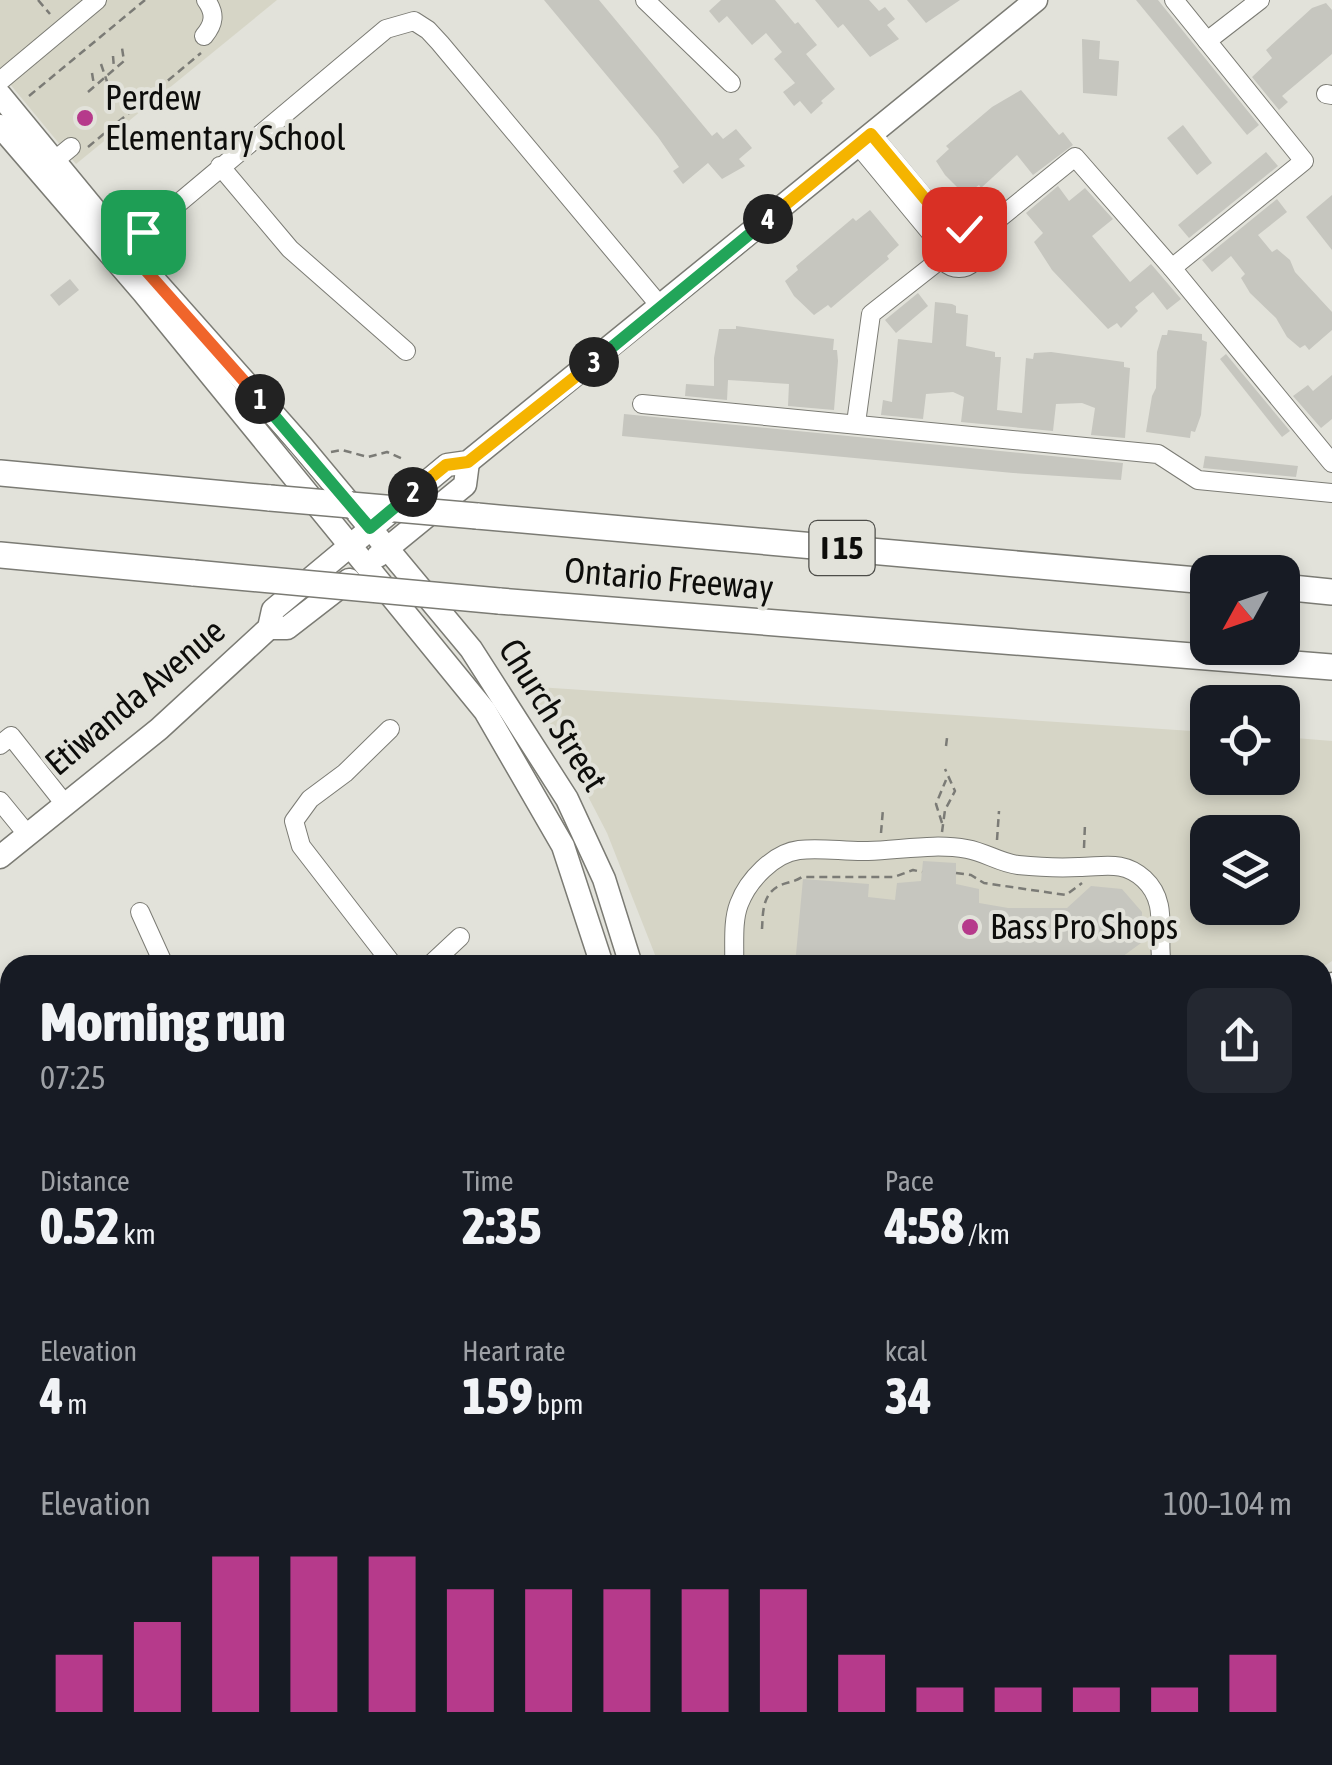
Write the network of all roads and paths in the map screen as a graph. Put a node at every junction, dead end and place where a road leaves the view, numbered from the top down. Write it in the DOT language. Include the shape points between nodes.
graph roads {
  1 [pos="38,0"];
  2 [pos="97,0"];
  3 [pos="144,0"];
  4 [pos="206,0"];
  5 [pos="645,0"];
  6 [pos="1036,0"];
  7 [pos="1174,0"];
  8 [pos="1260,0"];
  9 [pos="56,18"];
  10 [pos="80,40"];
  11 [pos="1207,41"];
  12 [pos="205,42"];
  13 [pos="87,48"];
  14 [pos="119,48"];
  15 [pos="112,56"];
  16 [pos="101,64"];
  17 [pos="114,70"];
  18 [pos="92,74"];
  19 [pos="104,78"];
  20 [pos="0,81"];
  21 [pos="731,83"];
  22 [pos="94,86"];
  23 [pos="88,92"];
  24 [pos="108,103"];
  25 [pos="16,110"];
  26 [pos="865,140"];
  27 [pos="70,152"];
  28 [pos="220,166"];
  29 [pos="976,237"];
  30 [pos="944,244"];
  31 [pos="120,252"];
  32 [pos="1172,268"];
  33 [pos="660,307"];
  34 [pos="406,351"];
  35 [pos="642,404"];
  36 [pos="856,424"];
  37 [pos="330,453"];
  38 [pos="405,460"];
  39 [pos="468,462"];
  40 [pos="1332,463"];
  41 [pos="0,473"];
  42 [pos="1332,493"];
  43 [pos="370,528"];
  44 [pos="350,545"];
  45 [pos="386,549"];
  46 [pos="0,555"];
  47 [pos="367,566"];
  48 [pos="1190,579"];
  49 [pos="1300,589"];
  50 [pos="1332,592"];
  51 [pos="269,628"];
  52 [pos="1332,668"];
  53 [pos="390,729"];
  54 [pos="946,738"];
  55 [pos="0,746"];
  56 [pos="946,746"];
  57 [pos="945,769"];
  58 [pos="947,777"];
  59 [pos="0,801"];
  60 [pos="64,804"];
  61 [pos="883,809"];
  62 [pos="999,812"];
  63 [pos="942,824"];
  64 [pos="1085,824"];
  65 [pos="27,834"];
  66 [pos="940,837"];
  67 [pos="880,840"];
  68 [pos="996,849"];
  69 [pos="0,857"];
  70 [pos="1084,857"];
  71 [pos="922,872"];
  72 [pos="956,873"];
  73 [pos="1083,883"];
  74 [pos="140,912"];
  75 [pos="762,929"];
  76 [pos="460,938"];
  77 [pos="159,955"];
  78 [pos="386,955"];
  79 [pos="441,955"];
  80 [pos="599,955"];
  81 [pos="628,955"];
  82 [pos="735,955"];
  83 [pos="1162,955"];
  1 -- 9 [label="path"];
  2 -- 20 [label="street"];
  3 -- 13 [label="path"];
  4 -- 12 [label="street" via="213,17"];
  5 -- 21 [label="street"];
  6 -- 26 [label="main road, Etiwanda Avenue"];
  7 -- 11 [label="street"];
  8 -- 11 [label="street"];
  10 -- 13 [label="path"];
  11 -- 32 [label="street" via="1304,161"];
  12 -- 27 [label="path"];
  13 -- 25 [label="path"];
  14 -- 17 [label="path" via="124,61"];
  15 -- 17 [label="path"];
  16 -- 19 [label="path"];
  17 -- 19 [label="path"];
  18 -- 22 [label="path"];
  19 -- 22 [label="path"];
  19 -- 24 [label="path" via="113,99"];
  22 -- 23 [label="path"];
  25 -- 27 [label="main road"];
  25 -- 31 [label="main road"];
  26 -- 30 [label="street"];
  26 -- 33 [label="main road, Etiwanda Avenue"];
  27 -- 31 [label="main road"];
  28 -- 31 [label="street"];
  28 -- 33 [label="street" via="386,29 414,21 440,43"];
  28 -- 34 [label="street" via="290,249"];
  29 -- 30 [label="street" via="964,229"];
  29 -- 30 [label="street" via="972,264 956,269"];
  29 -- 32 [label="street" via="1075,157"];
  30 -- 36 [label="street" via="872,314"];
  31 -- 43 [label="main road, Church Street"];
  31 -- 44 [label="main road, Church Street"];
  32 -- 40 [label="street"];
  33 -- 39 [label="main road, Etiwanda Avenue"];
  35 -- 36 [label="street"];
  36 -- 42 [label="street" via="1158,454 1198,480"];
  37 -- 38 [label="path" via="386,452"];
  39 -- 43 [label="main road, Etiwanda Avenue" via="446,465"];
  39 -- 45 [label="main road, Etiwanda Avenue" via="465,485"];
  41 -- 48 [label="highway, Ontario Freeway / I 15, bridge"];
  43 -- 44 [label="main road, Etiwanda Avenue"];
  43 -- 45 [label="main road, Church Street"];
  44 -- 47 [label="main road, Church Street"];
  44 -- 51 [label="main road, Etiwanda Avenue" via="273,610"];
  45 -- 47 [label="main road, Etiwanda Avenue"];
  45 -- 81 [label="main road, Church Street" via="471,649 567,798 604,879"];
  46 -- 52 [label="highway, Ontario Freeway / I 15, bridge"];
  47 -- 51 [label="main road, Etiwanda Avenue" via="287,628"];
  47 -- 80 [label="main road, Church Street" via="503,742 563,846"];
  49 -- 50 [label="highway"];
  51 -- 60 [label="main road, Etiwanda Avenue"];
  53 -- 78 [label="street" via="294,821 301,846"];
  54 -- 56 [label="path"];
  55 -- 60 [label="street" via="11,736"];
  57 -- 58 [label="path"];
  58 -- 63 [label="path" via="937,796"];
  58 -- 63 [label="path" via="955,791"];
  59 -- 65 [label="street"];
  60 -- 65 [label="main road, Etiwanda Avenue"];
  61 -- 67 [label="path"];
  62 -- 68 [label="path"];
  63 -- 66 [label="path"];
  64 -- 70 [label="path"];
  65 -- 69 [label="main road, Etiwanda Avenue"];
  71 -- 75 [label="path" via="802,877 776,887 764,903"];
  72 -- 73 [label="path" via="1066,895"];
  74 -- 77 [label="street"];
  76 -- 79 [label="street"];
  82 -- 83 [label="street" via="738,905 755,878 782,856 904,847 967,849 1018,865 1127,867 1155,892"];
}
